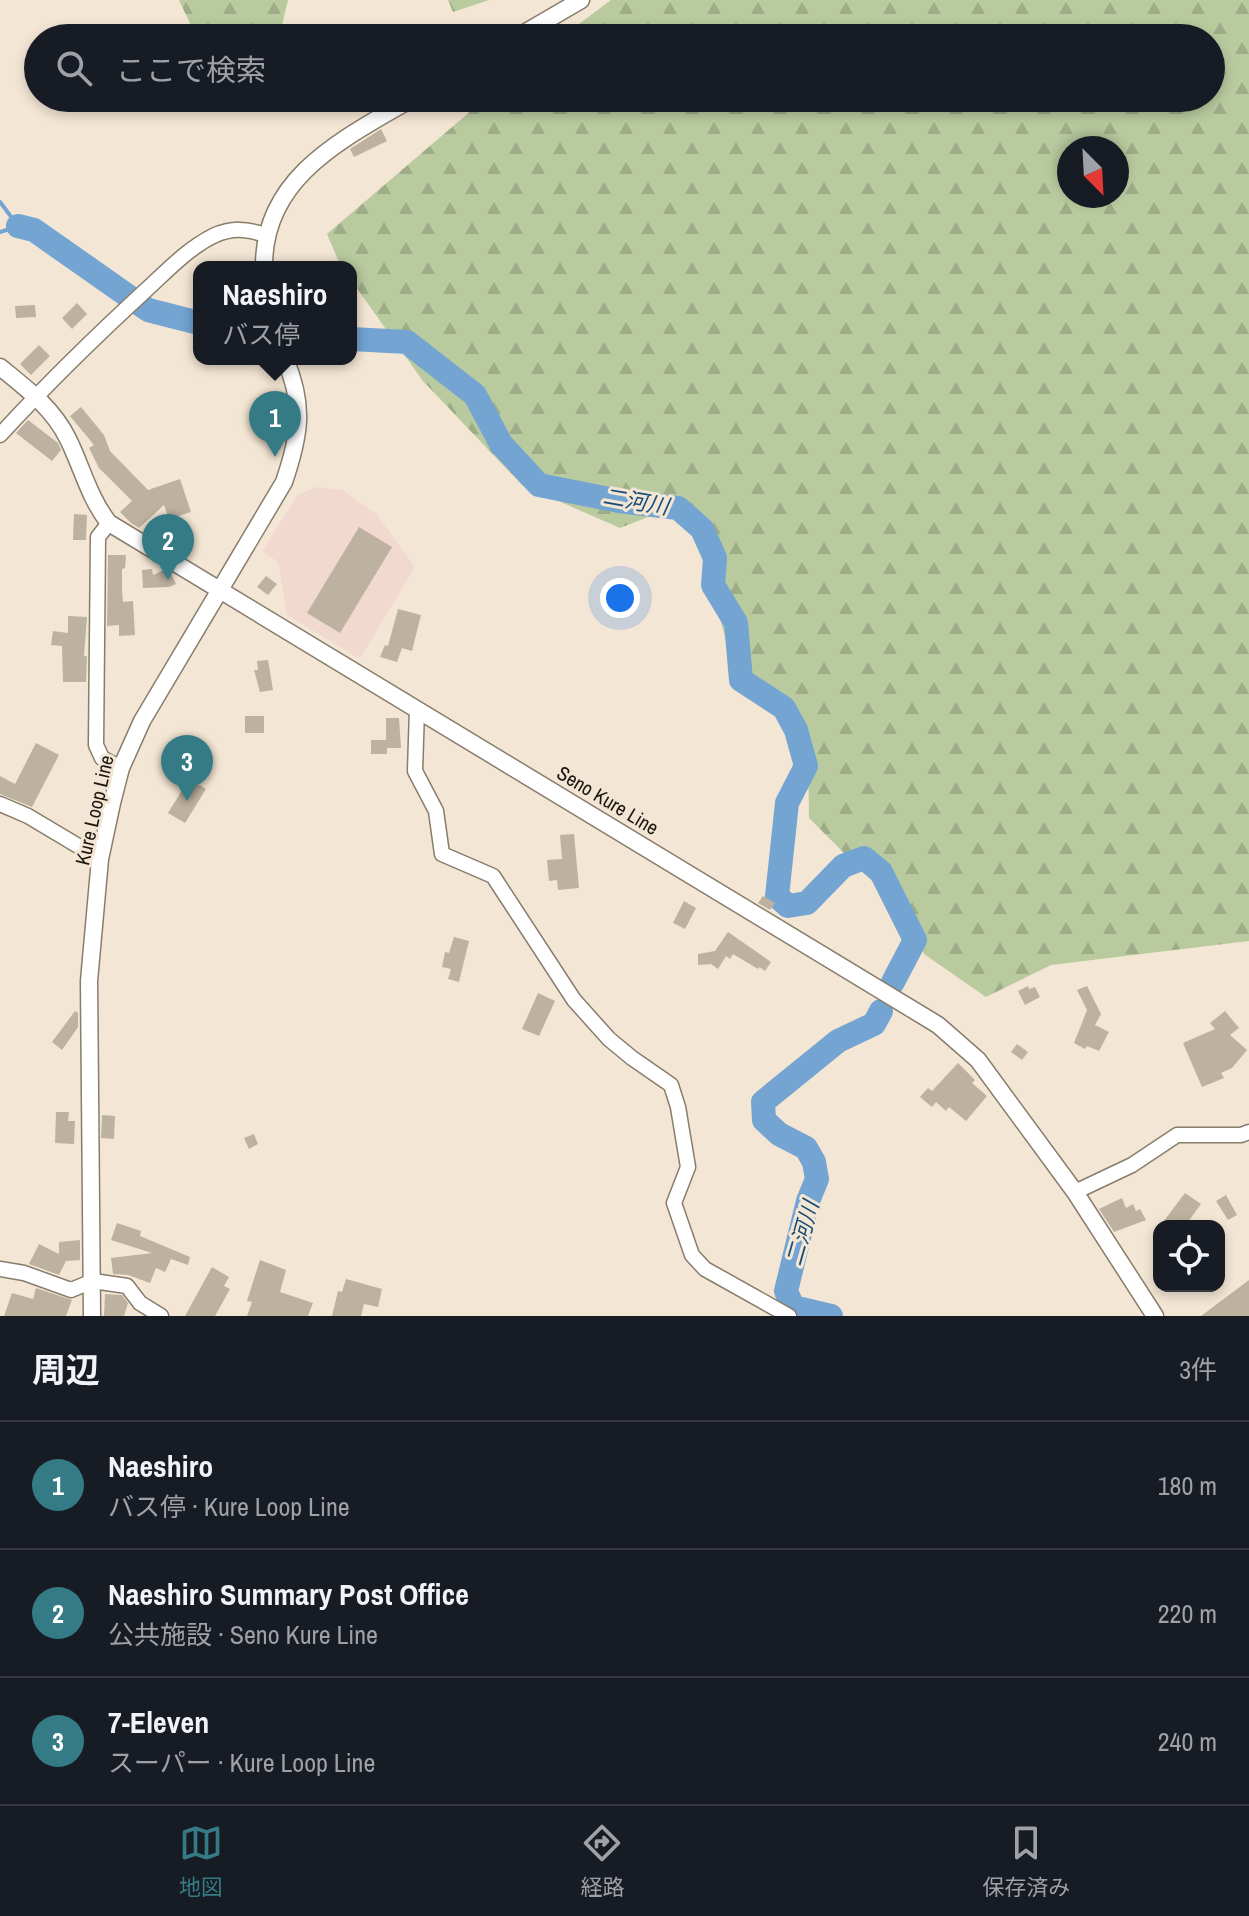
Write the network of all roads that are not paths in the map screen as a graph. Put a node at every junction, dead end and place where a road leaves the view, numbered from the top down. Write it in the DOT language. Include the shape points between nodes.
graph roads {
  1 [pos="581,0"];
  2 [pos="540,24"];
  3 [pos="389,112"];
  4 [pos="266,235"];
  5 [pos="264,261"];
  6 [pos="288,365"];
  7 [pos="0,367"];
  8 [pos="35,396"];
  9 [pos="0,435"];
  10 [pos="109,523"];
  11 [pos="221,589"];
  12 [pos="417,709"];
  13 [pos="121,768"];
  14 [pos="0,804"];
  15 [pos="100,859"];
  16 [pos="1249,1132"];
  17 [pos="1075,1192"];
  18 [pos="0,1269"];
  19 [pos="93,1281"];
  20 [pos="92,1316"];
  21 [pos="161,1316"];
  22 [pos="789,1316"];
  23 [pos="1155,1316"];
  1 -- 2 [label="main road"];
  3 -- 4 [label="main road" via="311,163 274,208"];
  4 -- 5 [label="main road"];
  4 -- 8 [label="street" via="243,228 214,235 190,250"];
  6 -- 11 [label="main road, Kure Loop Line" via="300,414 296,446 284,482"];
  7 -- 8 [label="main road, Seno Kure Line"];
  8 -- 9 [label="street"];
  8 -- 10 [label="main road, Seno Kure Line" via="68,437"];
  10 -- 11 [label="main road, Seno Kure Line"];
  10 -- 13 [label="street" via="98,537 96,745 102,758"];
  11 -- 12 [label="main road, Seno Kure Line"];
  11 -- 13 [label="main road, Kure Loop Line" via="142,721"];
  12 -- 17 [label="main road, Seno Kure Line" via="938,1025 978,1060"];
  12 -- 22 [label="street" via="415,771 436,811 442,854 493,876 574,1000 609,1039 671,1085 688,1167 674,1203 692,1255 705,1269"];
  13 -- 15 [label="main road, Kure Loop Line"];
  14 -- 15 [label="street"];
  15 -- 19 [label="main road, Kure Loop Line" via="89,981"];
  16 -- 17 [label="street" via="1177,1135 1132,1165"];
  17 -- 23 [label="main road, Seno Kure Line"];
  18 -- 19 [label="street" via="71,1290"];
  19 -- 20 [label="main road, Kure Loop Line"];
  19 -- 21 [label="street" via="127,1286 140,1303"];
}
